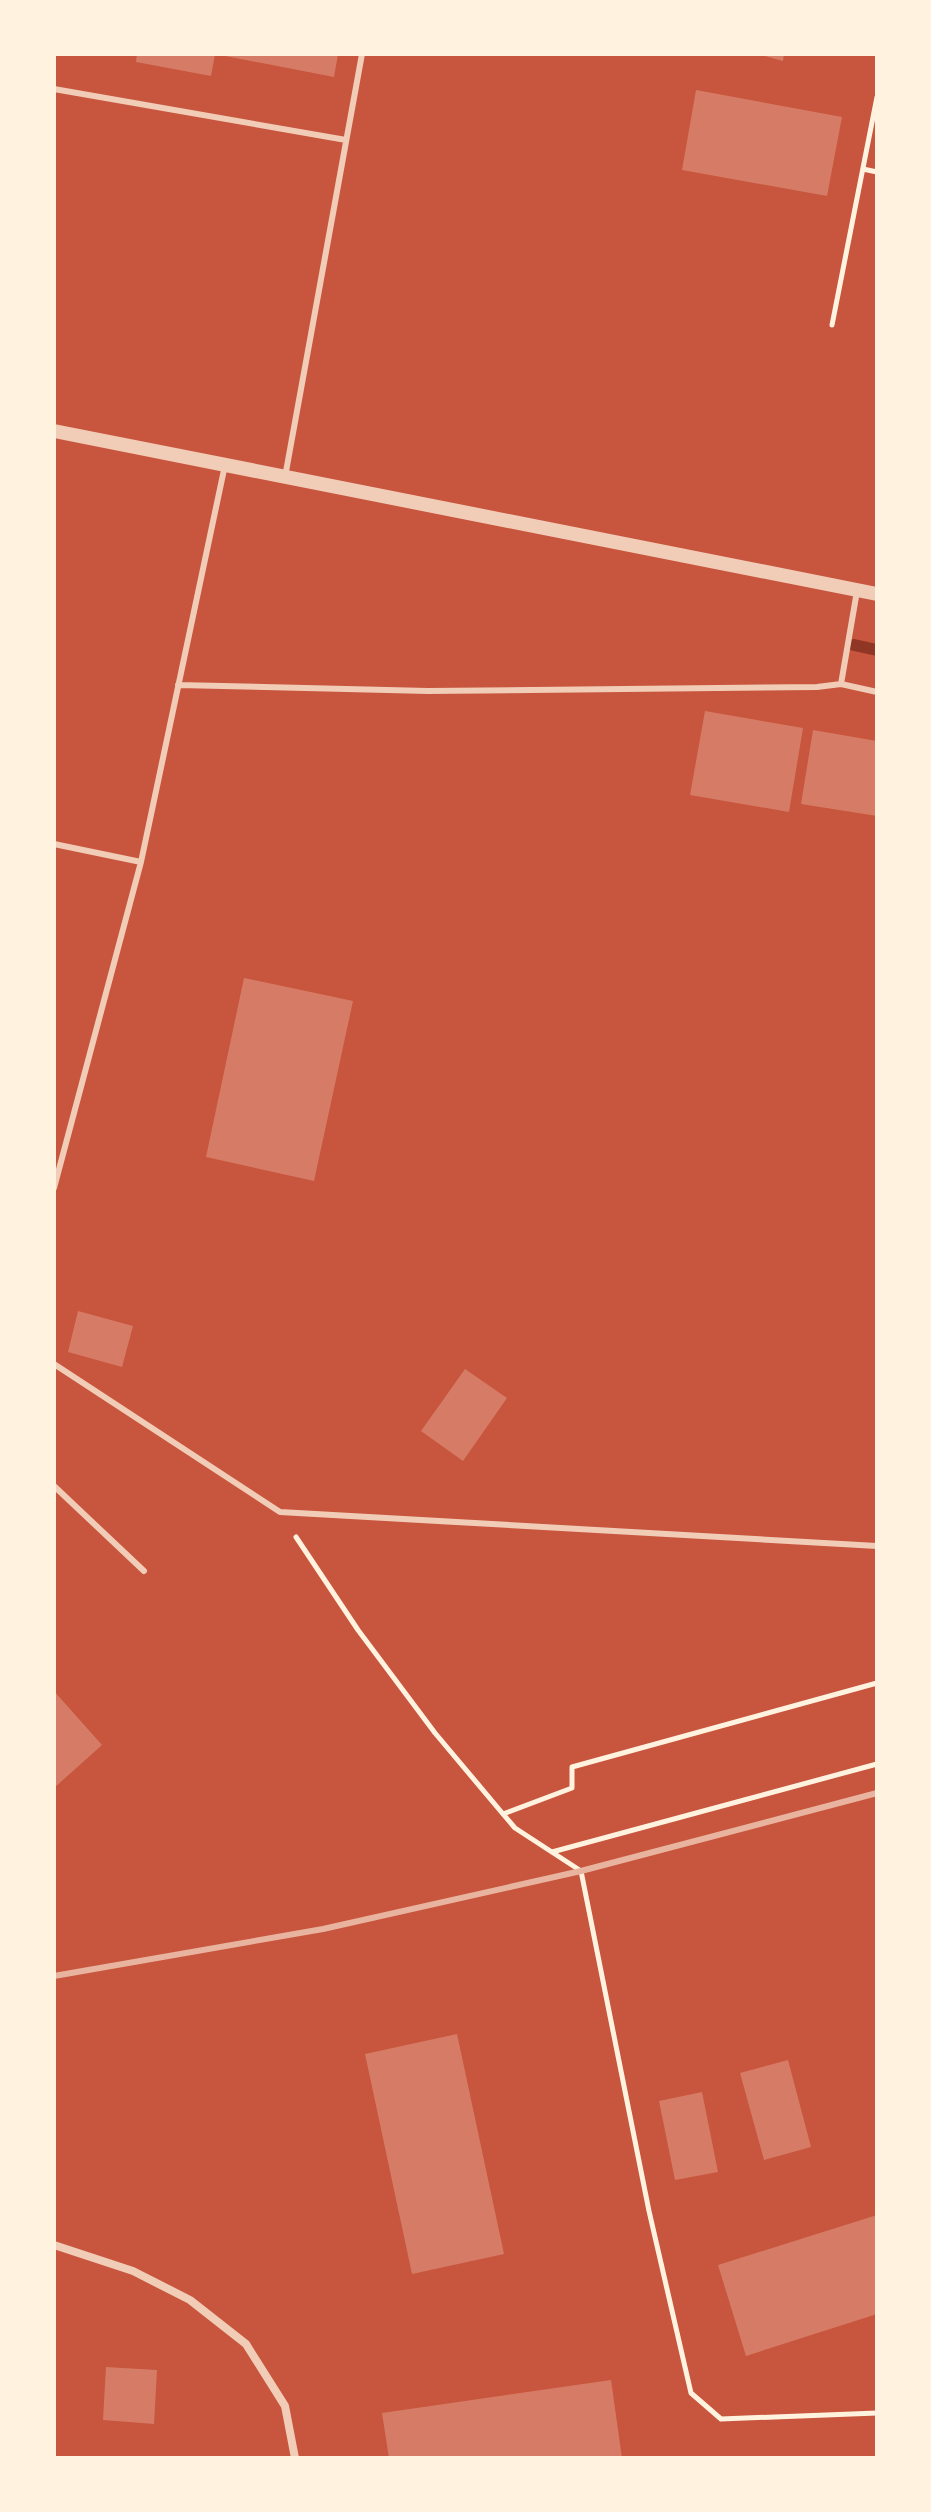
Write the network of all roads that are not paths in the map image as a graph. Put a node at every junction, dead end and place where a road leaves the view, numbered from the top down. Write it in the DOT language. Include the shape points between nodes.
graph roads {
  1 [pos="362,54"];
  2 [pos="54,89"];
  3 [pos="346,140"];
  4 [pos="54,431"];
  5 [pos="225,465"];
  6 [pos="285,477"];
  7 [pos="857,591"];
  8 [pos="877,594"];
  9 [pos="841,684"];
  10 [pos="178,685"];
  11 [pos="877,692"];
  12 [pos="54,844"];
  13 [pos="141,862"];
  14 [pos="54,1188"];
  15 [pos="54,1364"];
  16 [pos="54,1486"];
  17 [pos="877,1546"];
  18 [pos="144,1571"];
  19 [pos="54,2245"];
  20 [pos="295,2458"];
  1 -- 3 [label="lane"];
  2 -- 3 [label="lane"];
  3 -- 6 [label="lane"];
  4 -- 5 [label="street"];
  5 -- 6 [label="street"];
  5 -- 10 [label="lane"];
  6 -- 7 [label="street"];
  7 -- 8 [label="street"];
  7 -- 9 [label="lane"];
  9 -- 10 [label="lane" via="428,691"];
  9 -- 11 [label="lane"];
  10 -- 13 [label="lane"];
  12 -- 13 [label="lane"];
  13 -- 14 [label="lane"];
  15 -- 17 [label="lane" via="280,1512"];
  16 -- 18 [label="lane"];
  19 -- 20 [label="street" via="133,2271 190,2300 246,2344 285,2406"];
}
